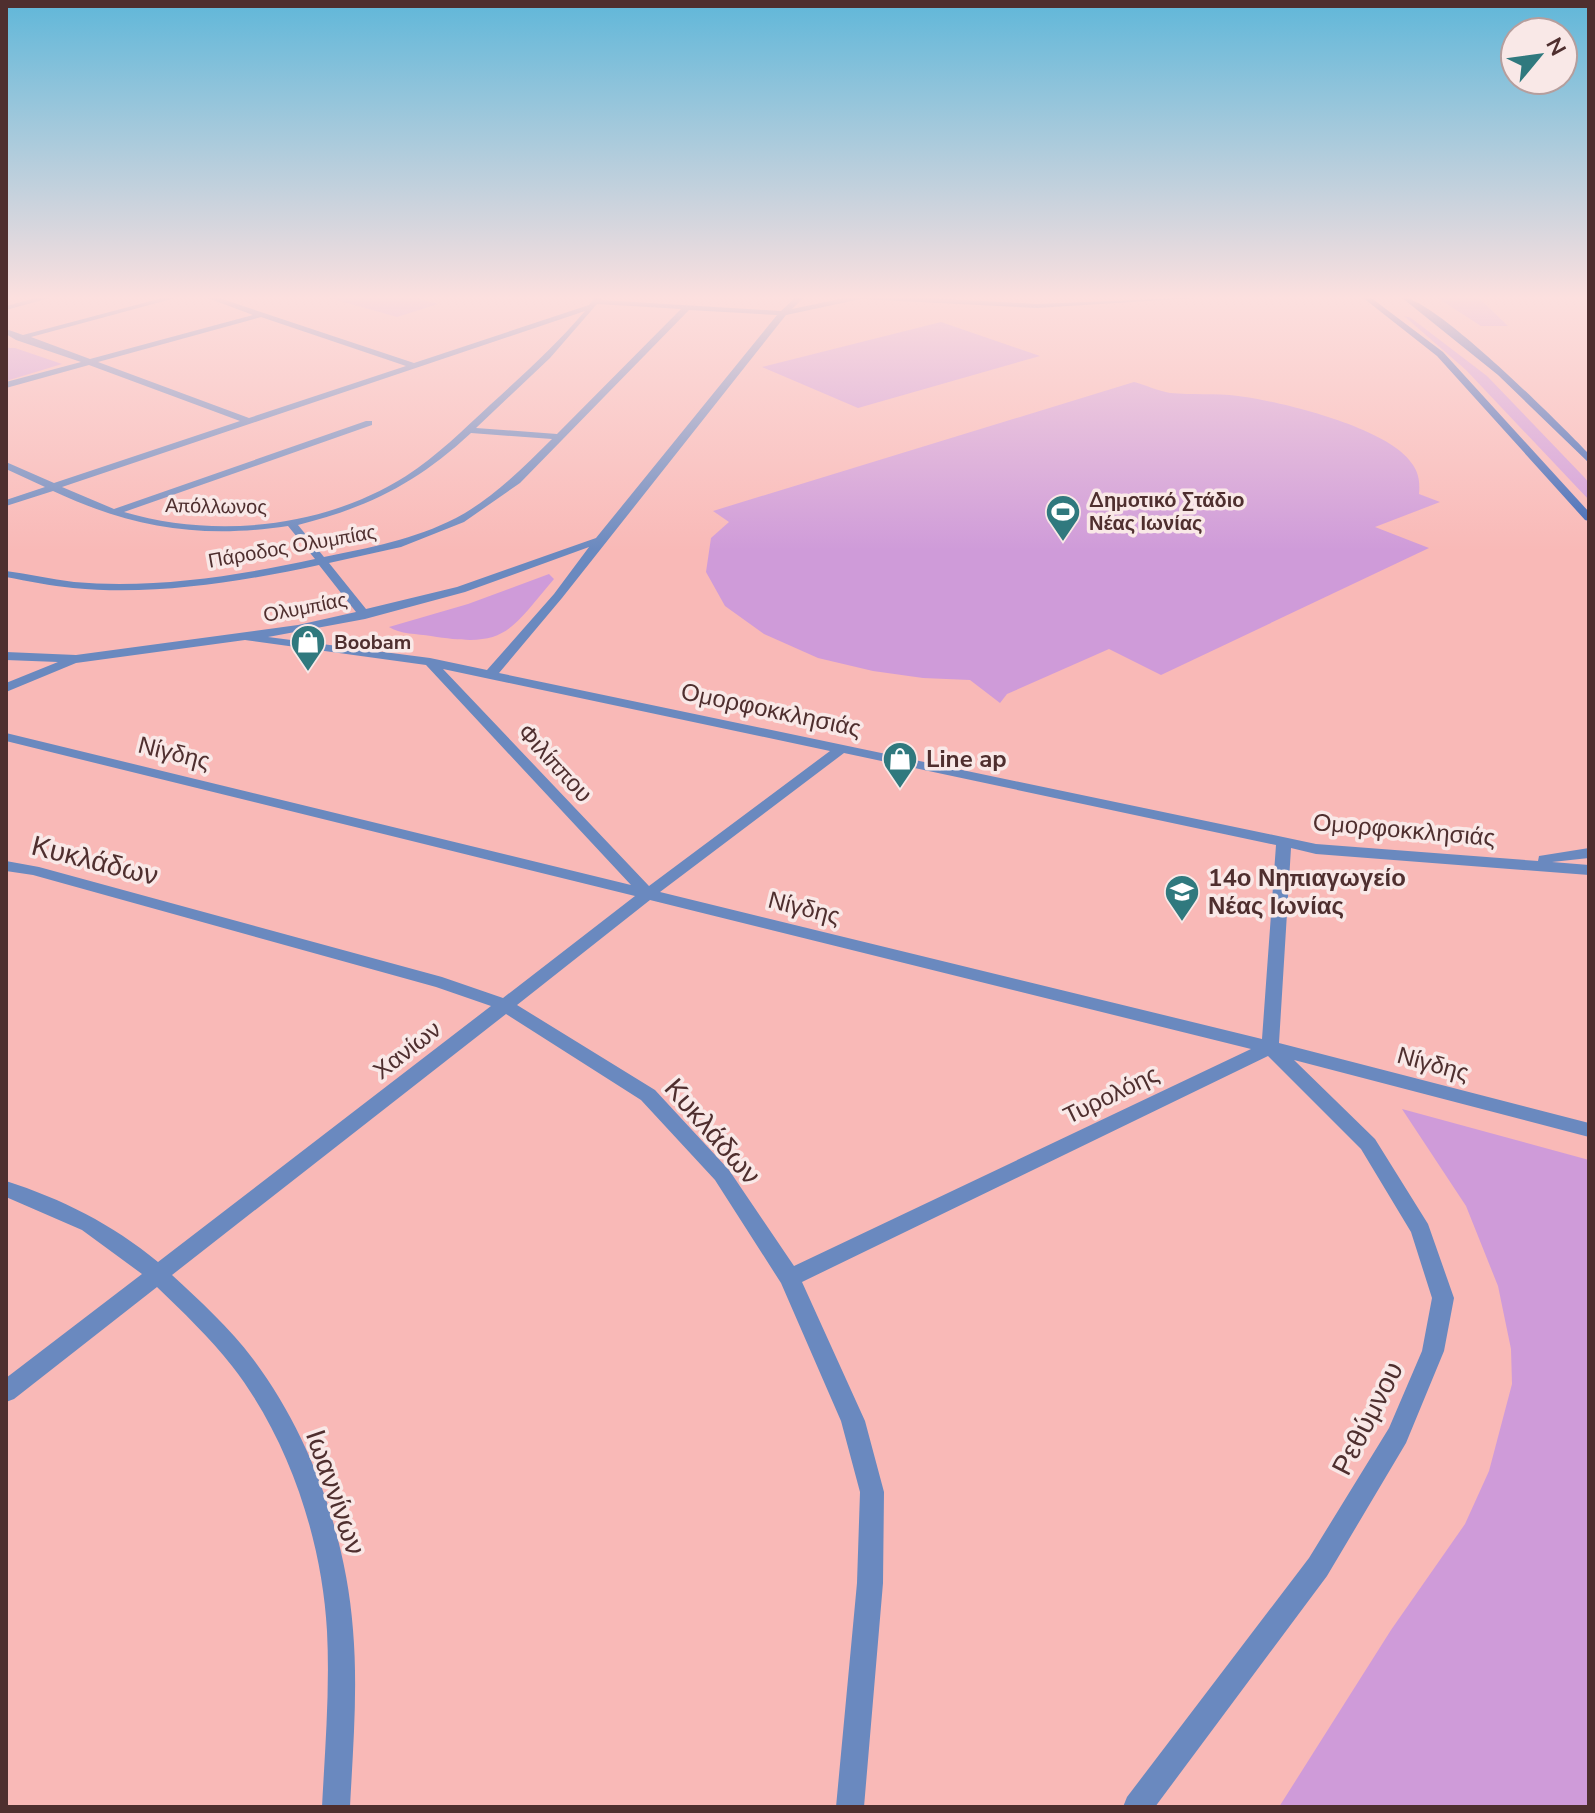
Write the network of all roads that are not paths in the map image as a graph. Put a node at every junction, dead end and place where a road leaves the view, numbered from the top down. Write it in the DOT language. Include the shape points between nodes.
graph roads {
  1 [pos="140,382"];
  2 [pos="368,382"];
  3 [pos="517,382"];
  4 [pos="612,382"];
  5 [pos="728,382"];
  6 [pos="1465,382"];
  7 [pos="1514,382"];
  8 [pos="248,421"];
  9 [pos="369,423"];
  10 [pos="469,430"];
  11 [pos="557,437"];
  12 [pos="1589,460"];
  13 [pos="6,465"];
  14 [pos="55,486"];
  15 [pos="6,503"];
  16 [pos="114,513"];
  17 [pos="1589,518"];
  18 [pos="292,524"];
  19 [pos="600,540"];
  20 [pos="323,563"];
  21 [pos="6,574"];
  22 [pos="365,615"];
  23 [pos="250,638"];
  24 [pos="6,656"];
  25 [pos="76,659"];
  26 [pos="430,662"];
  27 [pos="490,675"];
  28 [pos="6,688"];
  29 [pos="6,737"];
  30 [pos="841,749"];
  31 [pos="1284,843"];
  32 [pos="1589,853"];
  33 [pos="1519,863"];
  34 [pos="6,866"];
  35 [pos="1589,870"];
  36 [pos="648,894"];
  37 [pos="505,1005"];
  38 [pos="1270,1047"];
  39 [pos="1589,1130"];
  40 [pos="6,1189"];
  41 [pos="160,1273"];
  42 [pos="790,1278"];
  43 [pos="6,1392"];
  44 [pos="336,1807"];
  45 [pos="850,1807"];
  46 [pos="1137,1807"];
  1 -- 8 [label="street"];
  2 -- 8 [label="street"];
  3 -- 10 [label="street, Απόλλωνος"];
  4 -- 11 [label="street, Πάροδος Ολυμπίας"];
  5 -- 19 [label="street"];
  6 -- 17 [label="main road"];
  7 -- 12 [label="main road"];
  8 -- 14 [label="street"];
  9 -- 16 [label="street"];
  10 -- 11 [label="street"];
  10 -- 18 [label="street, Απόλλωνος" via="398,485"];
  11 -- 20 [label="street, Πάροδος Ολυμπίας" via="516,481 460,520 397,545"];
  13 -- 14 [label="street, Απόλλωνος"];
  14 -- 15 [label="street"];
  14 -- 16 [label="street, Απόλλωνος"];
  16 -- 18 [label="street, Απόλλωνος" via="162,525 241,529"];
  18 -- 20 [label="street"];
  19 -- 22 [label="street, Ολυμπίας" via="461,590"];
  19 -- 27 [label="street"];
  20 -- 21 [label="street, Πάροδος Ολυμπίας" via="149,586 74,585"];
  20 -- 22 [label="street"];
  22 -- 23 [label="street, Ολυμπίας"];
  23 -- 25 [label="street, Ολυμπίας"];
  23 -- 26 [label="street, Ομορφοκκλησιάς"];
  24 -- 25 [label="street, Ολυμπίας"];
  25 -- 28 [label="street"];
  26 -- 27 [label="street, Ομορφοκκλησιάς"];
  26 -- 36 [label="street, Φιλίππου"];
  27 -- 30 [label="street, Ομορφοκκλησιάς"];
  29 -- 36 [label="street, Νίγδης"];
  30 -- 31 [label="street, Ομορφοκκλησιάς"];
  30 -- 36 [label="street, Χανίων"];
  31 -- 33 [label="street, Ομορφοκκλησιάς"];
  31 -- 38 [label="street"];
  32 -- 33 [label="street, Ομορφοκκλησιάς"];
  33 -- 35 [label="street, Ομορφοκκλησιάς"];
  34 -- 37 [label="street, Κυκλάδων" via="427,979"];
  36 -- 37 [label="street, Χανίων"];
  36 -- 38 [label="street, Νίγδης"];
  37 -- 41 [label="street, Χανίων"];
  37 -- 42 [label="street, Κυκλάδων" via="648,1095 722,1175"];
  38 -- 39 [label="street, Νίγδης"];
  38 -- 42 [label="street, Τυρολόης"];
  38 -- 46 [label="street, Ρεθύμνου" via="1368,1144 1421,1230 1443,1298 1433,1351 1398,1435 1318,1567"];
  40 -- 41 [label="street, Ιωαννίνων" via="104,1230"];
  41 -- 43 [label="street, Χανίων"];
  41 -- 44 [label="street, Ιωαννίνων" via="245,1365 280,1420 307,1484 332,1573 341,1659"];
  42 -- 45 [label="street, Κυκλάδων" via="853,1421 872,1492 870,1583"];
}
